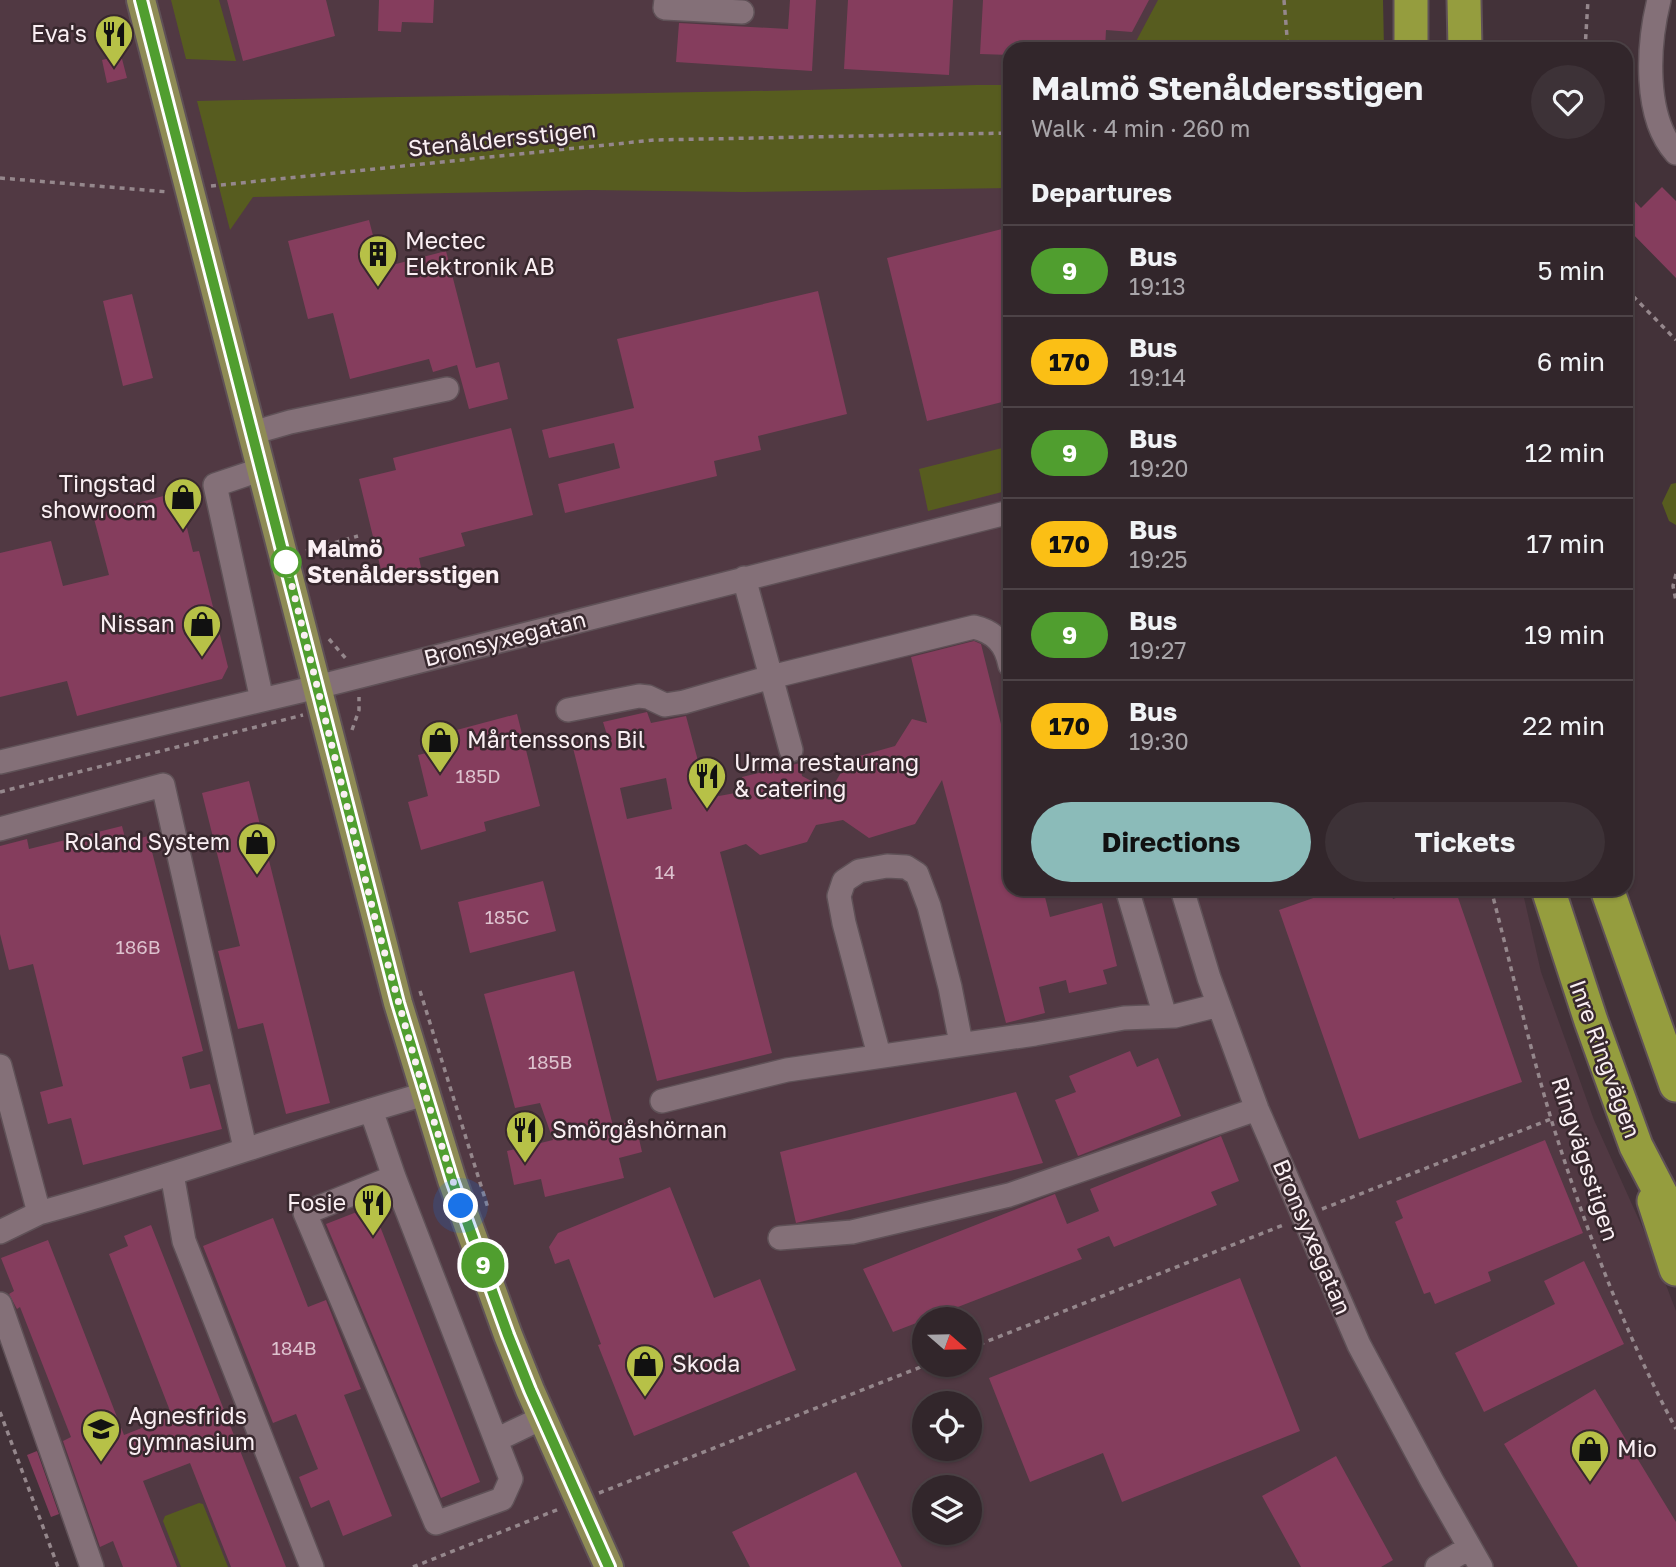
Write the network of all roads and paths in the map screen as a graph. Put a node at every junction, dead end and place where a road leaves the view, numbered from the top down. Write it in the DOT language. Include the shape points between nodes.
graph roads {
  1 [pos="141,0"];
  2 [pos="666,0"];
  3 [pos="1284,0"];
  4 [pos="1411,0"];
  5 [pos="1464,0"];
  6 [pos="1588,0"];
  7 [pos="1659,0"];
  8 [pos="742,12"];
  9 [pos="1287,42"];
  10 [pos="1411,42"];
  11 [pos="1465,42"];
  12 [pos="1585,42"];
  13 [pos="1003,133"];
  14 [pos="1676,153"];
  15 [pos="0,177"];
  16 [pos="190,189"];
  17 [pos="1633,296"];
  18 [pos="1676,340"];
  19 [pos="447,389"];
  20 [pos="253,433"];
  21 [pos="262,469"];
  22 [pos="1003,514"];
  23 [pos="358,536"];
  24 [pos="309,561"];
  25 [pos="1676,574"];
  26 [pos="744,578"];
  27 [pos="1676,600"];
  28 [pos="326,628"];
  29 [pos="1003,647"];
  30 [pos="354,677"];
  31 [pos="771,677"];
  32 [pos="320,699"];
  33 [pos="262,700"];
  34 [pos="568,710"];
  35 [pos="352,732"];
  36 [pos="791,750"];
  37 [pos="0,762"];
  38 [pos="0,792"];
  39 [pos="0,829"];
  40 [pos="1129,896"];
  41 [pos="1184,896"];
  42 [pos="1493,896"];
  43 [pos="1550,896"];
  44 [pos="1609,896"];
  45 [pos="1637,974"];
  46 [pos="418,982"];
  47 [pos="1219,1005"];
  48 [pos="1165,1016"];
  49 [pos="961,1043"];
  50 [pos="1676,1048"];
  51 [pos="880,1055"];
  52 [pos="0,1066"];
  53 [pos="1676,1085"];
  54 [pos="425,1094"];
  55 [pos="662,1101"];
  56 [pos="1257,1109"];
  57 [pos="371,1110"];
  58 [pos="1551,1119"];
  59 [pos="1636,1146"];
  60 [pos="245,1148"];
  61 [pos="172,1174"];
  62 [pos="394,1177"];
  63 [pos="39,1213"];
  64 [pos="1304,1216"];
  65 [pos="492,1219"];
  66 [pos="1676,1223"];
  67 [pos="0,1232"];
  68 [pos="780,1238"];
  69 [pos="1676,1269"];
  70 [pos="0,1304"];
  71 [pos="982,1343"];
  72 [pos="912,1371"];
  73 [pos="0,1412"];
  74 [pos="542,1418"];
  75 [pos="1676,1429"];
  76 [pos="496,1440"];
  77 [pos="580,1501"];
  78 [pos="1475,1557"];
  79 [pos="58,1567"];
  80 [pos="92,1567"];
  81 [pos="312,1567"];
  82 [pos="413,1567"];
  83 [pos="610,1567"];
  84 [pos="1437,1567"];
  1 -- 16 [label="main road"];
  2 -- 8 [label="street" via="665,8"];
  3 -- 9 [label="path"];
  4 -- 10 [label="highway"];
  5 -- 11 [label="highway"];
  6 -- 12 [label="path"];
  7 -- 14 [label="street" via="1651,67 1655,114"];
  13 -- 16 [label="path, Stenåldersstigen" via="654,140"];
  15 -- 16 [label="path, Stenåldersstigen" via="170,192"];
  16 -- 20 [label="main road"];
  17 -- 18 [label="path"];
  19 -- 20 [label="street"];
  20 -- 21 [label="main road"];
  21 -- 32 [label="main road"];
  21 -- 33 [label="street" via="215,485"];
  22 -- 26 [label="street, Bronsyxegatan"];
  23 -- 24 [label="path" via="305,551"];
  25 -- 27 [label="path"];
  26 -- 30 [label="street, Bronsyxegatan"];
  26 -- 31 [label="street"];
  28 -- 30 [label="path"];
  29 -- 31 [label="street" via="987,630 974,627"];
  30 -- 32 [label="street, Bronsyxegatan"];
  30 -- 35 [label="path" via="360,702"];
  31 -- 34 [label="street" via="665,705 639,696"];
  31 -- 36 [label="street"];
  32 -- 33 [label="street, Bronsyxegatan"];
  32 -- 38 [label="path"];
  32 -- 54 [label="main road"];
  33 -- 37 [label="street, Bronsyxegatan"];
  39 -- 60 [label="street" via="163,785"];
  40 -- 48 [label="street"];
  41 -- 47 [label="street, Bronsyxegatan"];
  42 -- 58 [label="path, Ringvägsstigen"];
  43 -- 59 [label="highway, Inre Ringvägen"];
  44 -- 45 [label="highway"];
  45 -- 50 [label="highway"];
  45 -- 53 [label="highway"];
  46 -- 65 [label="path"];
  47 -- 48 [label="street"];
  47 -- 56 [label="street, Bronsyxegatan"];
  48 -- 49 [label="street"];
  49 -- 51 [label="street"];
  49 -- 51 [label="street" via="929,906 917,874 905,866 887,866 859,872 844,881 839,896"];
  51 -- 55 [label="street" via="787,1070"];
  52 -- 63 [label="street"];
  54 -- 57 [label="street"];
  54 -- 74 [label="main road" via="452,1180"];
  56 -- 64 [label="street, Bronsyxegatan"];
  56 -- 68 [label="street" via="1009,1195 852,1232"];
  57 -- 60 [label="street"];
  57 -- 62 [label="street"];
  58 -- 64 [label="path"];
  58 -- 75 [label="path, Ringvägsstigen" via="1601,1263"];
  59 -- 66 [label="highway, Inre Ringvägen"];
  59 -- 69 [label="highway"];
  60 -- 61 [label="street"];
  61 -- 63 [label="street"];
  61 -- 81 [label="street" via="184,1241"];
  62 -- 76 [label="street"];
  62 -- 76 [label="street" via="305,1213 436,1523 502,1499 511,1479"];
  63 -- 67 [label="street"];
  64 -- 71 [label="path"];
  64 -- 78 [label="street, Bronsyxegatan" via="1363,1354"];
  70 -- 80 [label="street"];
  72 -- 77 [label="path"];
  73 -- 79 [label="path"];
  74 -- 76 [label="street"];
  74 -- 77 [label="main road"];
  77 -- 82 [label="path"];
  77 -- 83 [label="main road"];
  78 -- 84 [label="street"];
}
